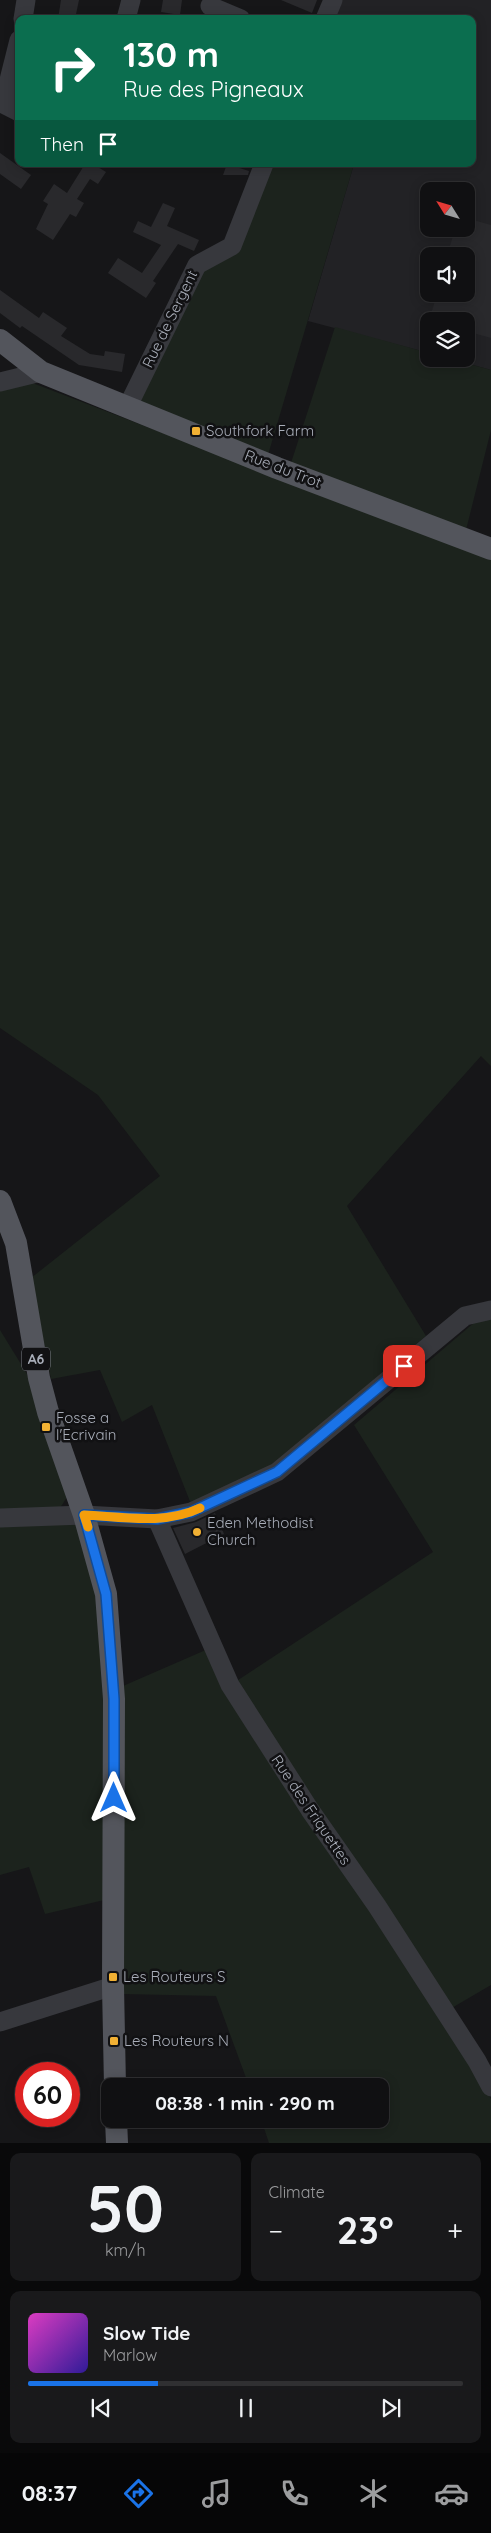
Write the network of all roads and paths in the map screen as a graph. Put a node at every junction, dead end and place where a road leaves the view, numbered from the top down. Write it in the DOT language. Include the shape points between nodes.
graph roads {
  1 [pos="26,0"];
  2 [pos="131,0"];
  3 [pos="333,0"];
  4 [pos="210,6"];
  5 [pos="24,15"];
  6 [pos="127,15"];
  7 [pos="231,15"];
  8 [pos="327,15"];
  9 [pos="15,56"];
  10 [pos="15,110"];
  11 [pos="263,167"];
  12 [pos="0,340"];
  13 [pos="41,372"];
  14 [pos="0,382"];
  15 [pos="127,408"];
  16 [pos="491,549"];
  17 [pos="0,1201"];
  18 [pos="491,1310"];
  19 [pos="84,1515"];
  20 [pos="0,1518"];
  21 [pos="157,1519"];
  22 [pos="113,1986"];
  23 [pos="0,2022"];
  24 [pos="115,2078"];
  25 [pos="491,2087"];
  26 [pos="116,2128"];
  27 [pos="117,2143"];
  1 -- 5 [label="street"];
  2 -- 6 [label="street"];
  3 -- 8 [label="street"];
  4 -- 7 [label="street"];
  9 -- 10 [label="street" via="3,104"];
  11 -- 15 [label="street, Rue de Sergent" via="232,246 197,265"];
  12 -- 13 [label="main road, Rue du Trot"];
  13 -- 14 [label="street"];
  13 -- 15 [label="main road, Rue du Trot"];
  15 -- 16 [label="main road, Rue du Trot"];
  17 -- 19 [label="main road, A6" via="16,1242 39,1378 48,1412"];
  18 -- 21 [label="street" via="465,1316 277,1472 191,1512"];
  19 -- 20 [label="street"];
  19 -- 21 [label="street"];
  19 -- 22 [label="main road, A6" via="106,1594 114,1699"];
  21 -- 25 [label="street, Rue des Friquettes" via="230,1685 398,1939"];
  22 -- 23 [label="street"];
  22 -- 24 [label="main road, A6"];
  26 -- 27 [label="main road"];
}
